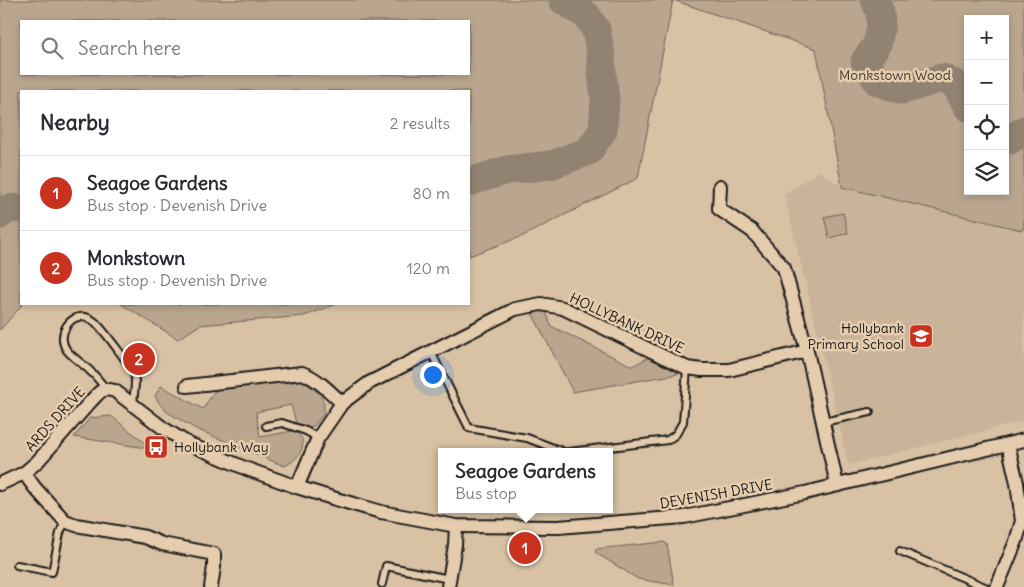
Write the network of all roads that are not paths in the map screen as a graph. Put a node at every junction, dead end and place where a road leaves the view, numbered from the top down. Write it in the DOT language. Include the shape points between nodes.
graph roads {
  1 [pos="720,186"];
  2 [pos="807,351"];
  3 [pos="431,352"];
  4 [pos="687,368"];
  5 [pos="187,386"];
  6 [pos="106,389"];
  7 [pos="342,403"];
  8 [pos="133,405"];
  9 [pos="870,412"];
  10 [pos="823,422"];
  11 [pos="266,426"];
  12 [pos="318,438"];
  13 [pos="1024,440"];
  14 [pos="1008,444"];
  15 [pos="553,448"];
  16 [pos="602,448"];
  17 [pos="24,473"];
  18 [pos="0,484"];
  19 [pos="837,486"];
  20 [pos="297,487"];
  21 [pos="1023,521"];
  22 [pos="65,522"];
  23 [pos="456,526"];
  24 [pos="900,552"];
  25 [pos="16,565"];
  26 [pos="448,583"];
  27 [pos="382,584"];
  28 [pos="210,587"];
  29 [pos="985,587"];
  30 [pos="997,587"];
  1 -- 2 [label="street" via="719,209 752,231 784,268"];
  2 -- 4 [label="street, HOLLYBANK DRIVE" via="728,370"];
  2 -- 10 [label="street"];
  3 -- 4 [label="street, HOLLYBANK DRIVE" via="515,309 541,304 563,308"];
  3 -- 7 [label="street, HOLLYBANK DRIVE" via="369,383"];
  3 -- 15 [label="lane" via="468,428 527,438"];
  4 -- 16 [label="lane" via="683,422 676,434 668,440"];
  5 -- 7 [label="street" via="302,373"];
  6 -- 8 [label="street, DEVENISH DRIVE"];
  6 -- 8 [label="lane" via="66,349 64,331 78,317 87,317 97,323 134,373"];
  6 -- 17 [label="street, ARDS DRIVE" via="90,401"];
  7 -- 12 [label="street, HOLLYBANK DRIVE"];
  8 -- 20 [label="street, DEVENISH DRIVE" via="189,444"];
  9 -- 10 [label="lane"];
  10 -- 19 [label="street"];
  11 -- 12 [label="lane" via="282,423"];
  12 -- 20 [label="street, HOLLYBANK DRIVE"];
  13 -- 14 [label="street, DEVENISH DRIVE"];
  14 -- 19 [label="street, DEVENISH DRIVE"];
  14 -- 21 [label="street"];
  17 -- 18 [label="street, ARDS DRIVE"];
  17 -- 22 [label="street"];
  19 -- 23 [label="street, DEVENISH DRIVE" via="684,517 558,527"];
  20 -- 23 [label="street, DEVENISH DRIVE" via="381,512"];
  21 -- 30 [label="street"];
  22 -- 25 [label="lane" via="52,572"];
  22 -- 28 [label="street" via="214,554"];
  23 -- 26 [label="street"];
  24 -- 29 [label="lane"];
  26 -- 27 [label="lane" via="386,566"];
}
